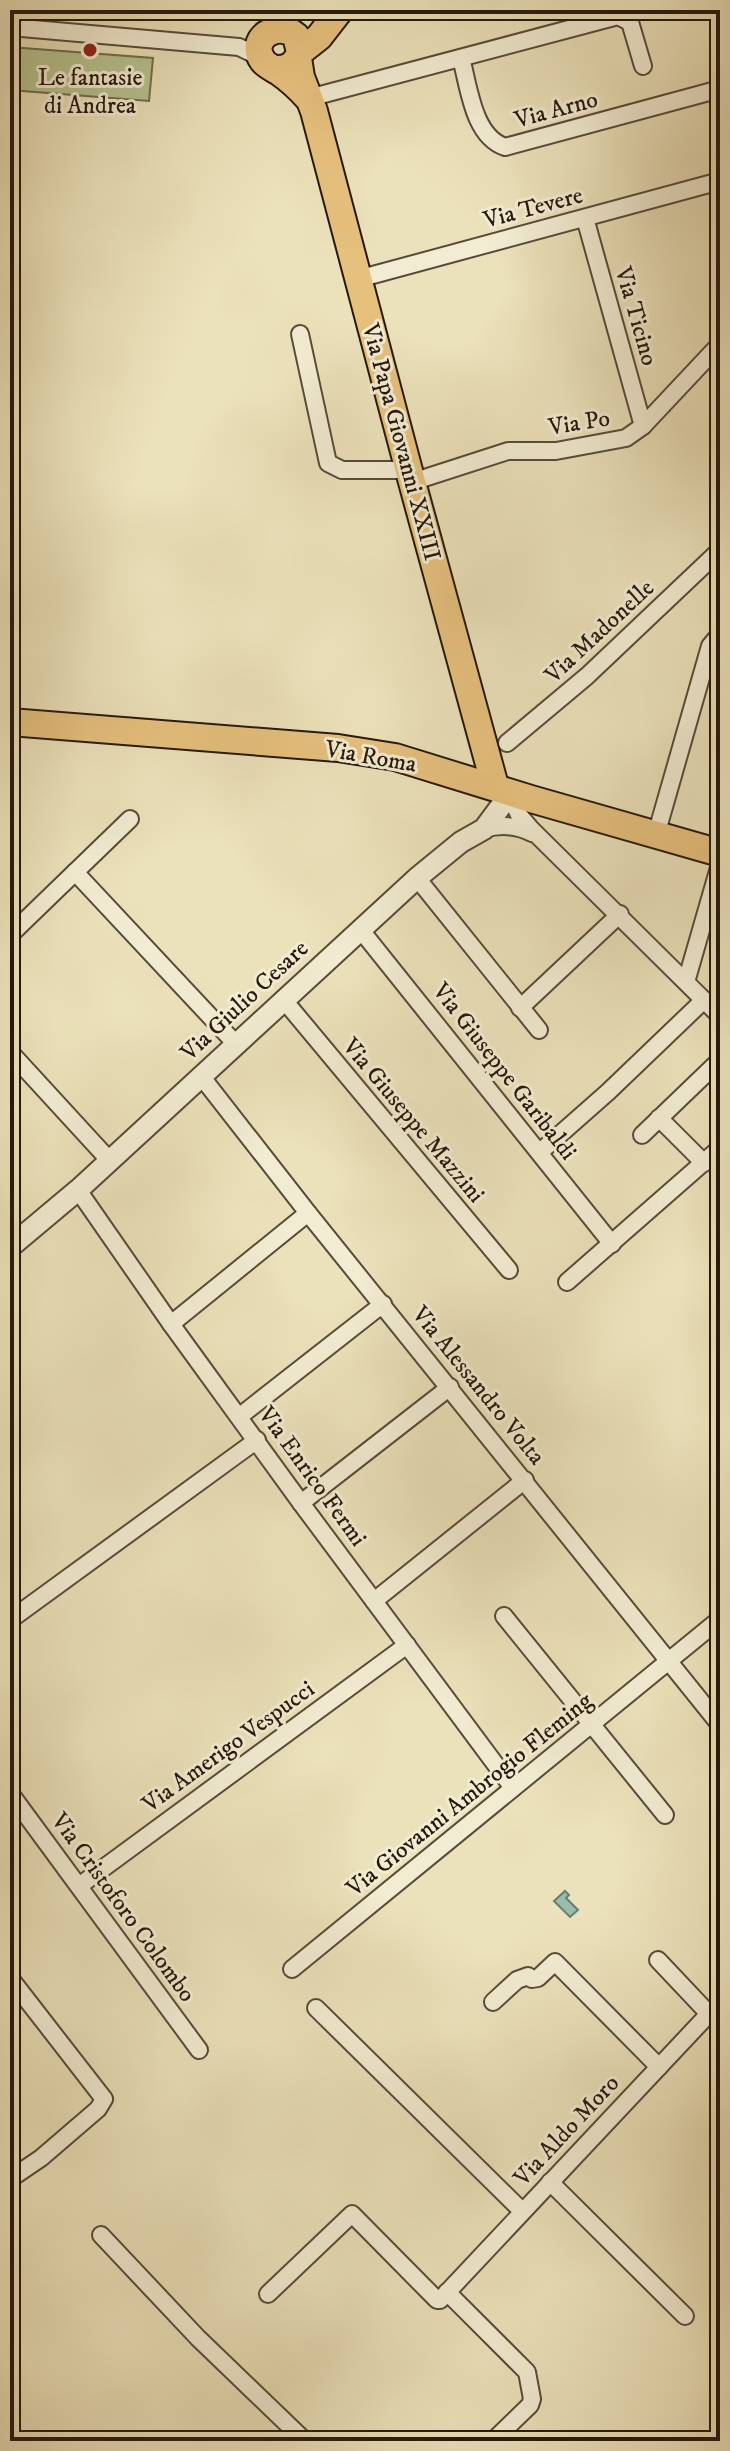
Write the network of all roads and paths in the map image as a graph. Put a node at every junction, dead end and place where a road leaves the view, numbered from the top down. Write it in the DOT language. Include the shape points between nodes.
graph roads {
  1 [pos="338,10"];
  2 [pos="10,27"];
  3 [pos="277,39"];
  4 [pos="461,58"];
  5 [pos="643,66"];
  6 [pos="720,89"];
  7 [pos="309,98"];
  8 [pos="720,181"];
  9 [pos="585,218"];
  10 [pos="358,279"];
  11 [pos="300,334"];
  12 [pos="720,344"];
  13 [pos="643,426"];
  14 [pos="410,476"];
  15 [pos="720,550"];
  16 [pos="720,634"];
  17 [pos="10,722"];
  18 [pos="507,743"];
  19 [pos="513,798"];
  20 [pos="130,819"];
  21 [pos="484,829"];
  22 [pos="656,835"];
  23 [pos="541,838"];
  24 [pos="720,853"];
  25 [pos="720,864"];
  26 [pos="75,872"];
  27 [pos="417,878"];
  28 [pos="620,914"];
  29 [pos="360,929"];
  30 [pos="10,935"];
  31 [pos="686,982"];
  32 [pos="283,999"];
  33 [pos="704,1000"];
  34 [pos="520,1008"];
  35 [pos="720,1016"];
  36 [pos="539,1030"];
  37 [pos="235,1043"];
  38 [pos="10,1052"];
  39 [pos="720,1060"];
  40 [pos="201,1076"];
  41 [pos="659,1118"];
  42 [pos="642,1135"];
  43 [pos="720,1148"];
  44 [pos="540,1152"];
  45 [pos="110,1161"];
  46 [pos="704,1163"];
  47 [pos="78,1190"];
  48 [pos="308,1213"];
  49 [pos="612,1244"];
  50 [pos="10,1247"];
  51 [pos="509,1270"];
  52 [pos="567,1282"];
  53 [pos="383,1304"];
  54 [pos="171,1324"];
  55 [pos="450,1387"];
  56 [pos="240,1416"];
  57 [pos="257,1440"];
  58 [pos="525,1480"];
  59 [pos="301,1503"];
  60 [pos="374,1601"];
  61 [pos="504,1616"];
  62 [pos="720,1619"];
  63 [pos="10,1620"];
  64 [pos="407,1645"];
  65 [pos="668,1663"];
  66 [pos="590,1725"];
  67 [pos="720,1725"];
  68 [pos="513,1788"];
  69 [pos="10,1793"];
  70 [pos="665,1815"];
  71 [pos="79,1886"];
  72 [pos="658,1960"];
  73 [pos="296,1966"];
  74 [pos="10,1978"];
  75 [pos="493,2002"];
  76 [pos="316,2008"];
  77 [pos="714,2008"];
  78 [pos="199,2050"];
  79 [pos="659,2067"];
  80 [pos="10,2179"];
  81 [pos="550,2182"];
  82 [pos="522,2211"];
  83 [pos="101,2235"];
  84 [pos="447,2292"];
  85 [pos="268,2294"];
  86 [pos="685,2316"];
  87 [pos="305,2441"];
  88 [pos="493,2441"];
  1 -- 3 [label="main road"];
  2 -- 3 [label="street"];
  3 -- 7 [label="main road"];
  4 -- 5 [label="street" via="622,16 632,26"];
  4 -- 6 [label="street, Via Arno" via="483,130 505,147"];
  4 -- 7 [label="street"];
  7 -- 10 [label="main road, Via Papa Giovanni XXIII"];
  8 -- 9 [label="street, Via Tevere"];
  9 -- 10 [label="street, Via Tevere"];
  9 -- 13 [label="street, Via Ticino"];
  10 -- 14 [label="main road, Via Papa Giovanni XXIII"];
  11 -- 14 [label="street, Via Po" via="328,463 342,470"];
  12 -- 13 [label="street, Via Po"];
  13 -- 14 [label="street, Via Po" via="619,441 546,452 508,451"];
  14 -- 19 [label="main road, Via Papa Giovanni XXIII"];
  15 -- 18 [label="street, Via Madonelle" via="587,676"];
  16 -- 22 [label="street" via="710,646"];
  17 -- 19 [label="main road, Via Roma" via="338,748 395,757"];
  19 -- 21 [label="street, Via Giulio Cesare"];
  19 -- 22 [label="main road, Via Roma"];
  19 -- 23 [label="street"];
  20 -- 26 [label="street"];
  21 -- 23 [label="street" via="516,827"];
  21 -- 27 [label="street, Via Giulio Cesare"];
  22 -- 24 [label="main road, Via Roma"];
  23 -- 28 [label="street"];
  25 -- 31 [label="street"];
  26 -- 30 [label="street"];
  26 -- 37 [label="street"];
  27 -- 29 [label="street, Via Giulio Cesare"];
  27 -- 34 [label="street"];
  28 -- 31 [label="street"];
  28 -- 34 [label="street"];
  29 -- 32 [label="street, Via Giulio Cesare"];
  29 -- 44 [label="street, Via Giuseppe Garibaldi"];
  31 -- 33 [label="street"];
  32 -- 37 [label="street, Via Giulio Cesare"];
  32 -- 51 [label="street, Via Giuseppe Mazzini"];
  33 -- 35 [label="street"];
  33 -- 44 [label="street"];
  34 -- 36 [label="street"];
  37 -- 40 [label="street, Via Giulio Cesare"];
  38 -- 45 [label="street"];
  39 -- 41 [label="street"];
  40 -- 45 [label="street, Via Giulio Cesare"];
  40 -- 48 [label="street, Via Alessandro Volta"];
  41 -- 42 [label="street"];
  41 -- 46 [label="street"];
  43 -- 46 [label="street"];
  44 -- 49 [label="street, Via Giuseppe Garibaldi"];
  45 -- 47 [label="street, Via Giulio Cesare"];
  46 -- 49 [label="street"];
  47 -- 50 [label="street, Via Giulio Cesare"];
  47 -- 54 [label="street, Via Enrico Fermi"];
  48 -- 53 [label="street, Via Alessandro Volta"];
  48 -- 54 [label="street"];
  49 -- 52 [label="street"];
  53 -- 55 [label="street, Via Alessandro Volta"];
  53 -- 56 [label="street"];
  54 -- 56 [label="street, Via Enrico Fermi"];
  55 -- 58 [label="street, Via Alessandro Volta"];
  55 -- 59 [label="street"];
  56 -- 57 [label="street, Via Enrico Fermi"];
  57 -- 59 [label="street, Via Enrico Fermi"];
  57 -- 63 [label="street"];
  58 -- 60 [label="street"];
  58 -- 65 [label="street, Via Alessandro Volta"];
  59 -- 60 [label="street, Via Enrico Fermi"];
  60 -- 64 [label="street, Via Enrico Fermi"];
  61 -- 66 [label="street"];
  62 -- 65 [label="street, Via Giovanni Ambrogio Fleming"];
  64 -- 68 [label="street, Via Enrico Fermi"];
  64 -- 71 [label="street, Via Amerigo Vespucci"];
  65 -- 66 [label="street, Via Giovanni Ambrogio Fleming"];
  65 -- 67 [label="street, Via Alessandro Volta"];
  66 -- 68 [label="street, Via Giovanni Ambrogio Fleming"];
  66 -- 70 [label="street"];
  68 -- 73 [label="street, Via Giovanni Ambrogio Fleming"];
  69 -- 71 [label="street, Via Cristoforo Colombo"];
  71 -- 78 [label="street, Via Cristoforo Colombo"];
  72 -- 77 [label="street"];
  74 -- 80 [label="street" via="104,2101"];
  75 -- 79 [label="street" via="517,1980 538,1978 555,1962"];
  76 -- 82 [label="street"];
  77 -- 79 [label="street, Via Aldo Moro"];
  79 -- 81 [label="street, Via Aldo Moro"];
  81 -- 82 [label="street, Via Aldo Moro"];
  81 -- 86 [label="street"];
  82 -- 84 [label="street, Via Aldo Moro"];
  83 -- 87 [label="street"];
  84 -- 85 [label="street" via="437,2300 352,2214"];
  84 -- 88 [label="street" via="527,2372 532,2402"];
}
